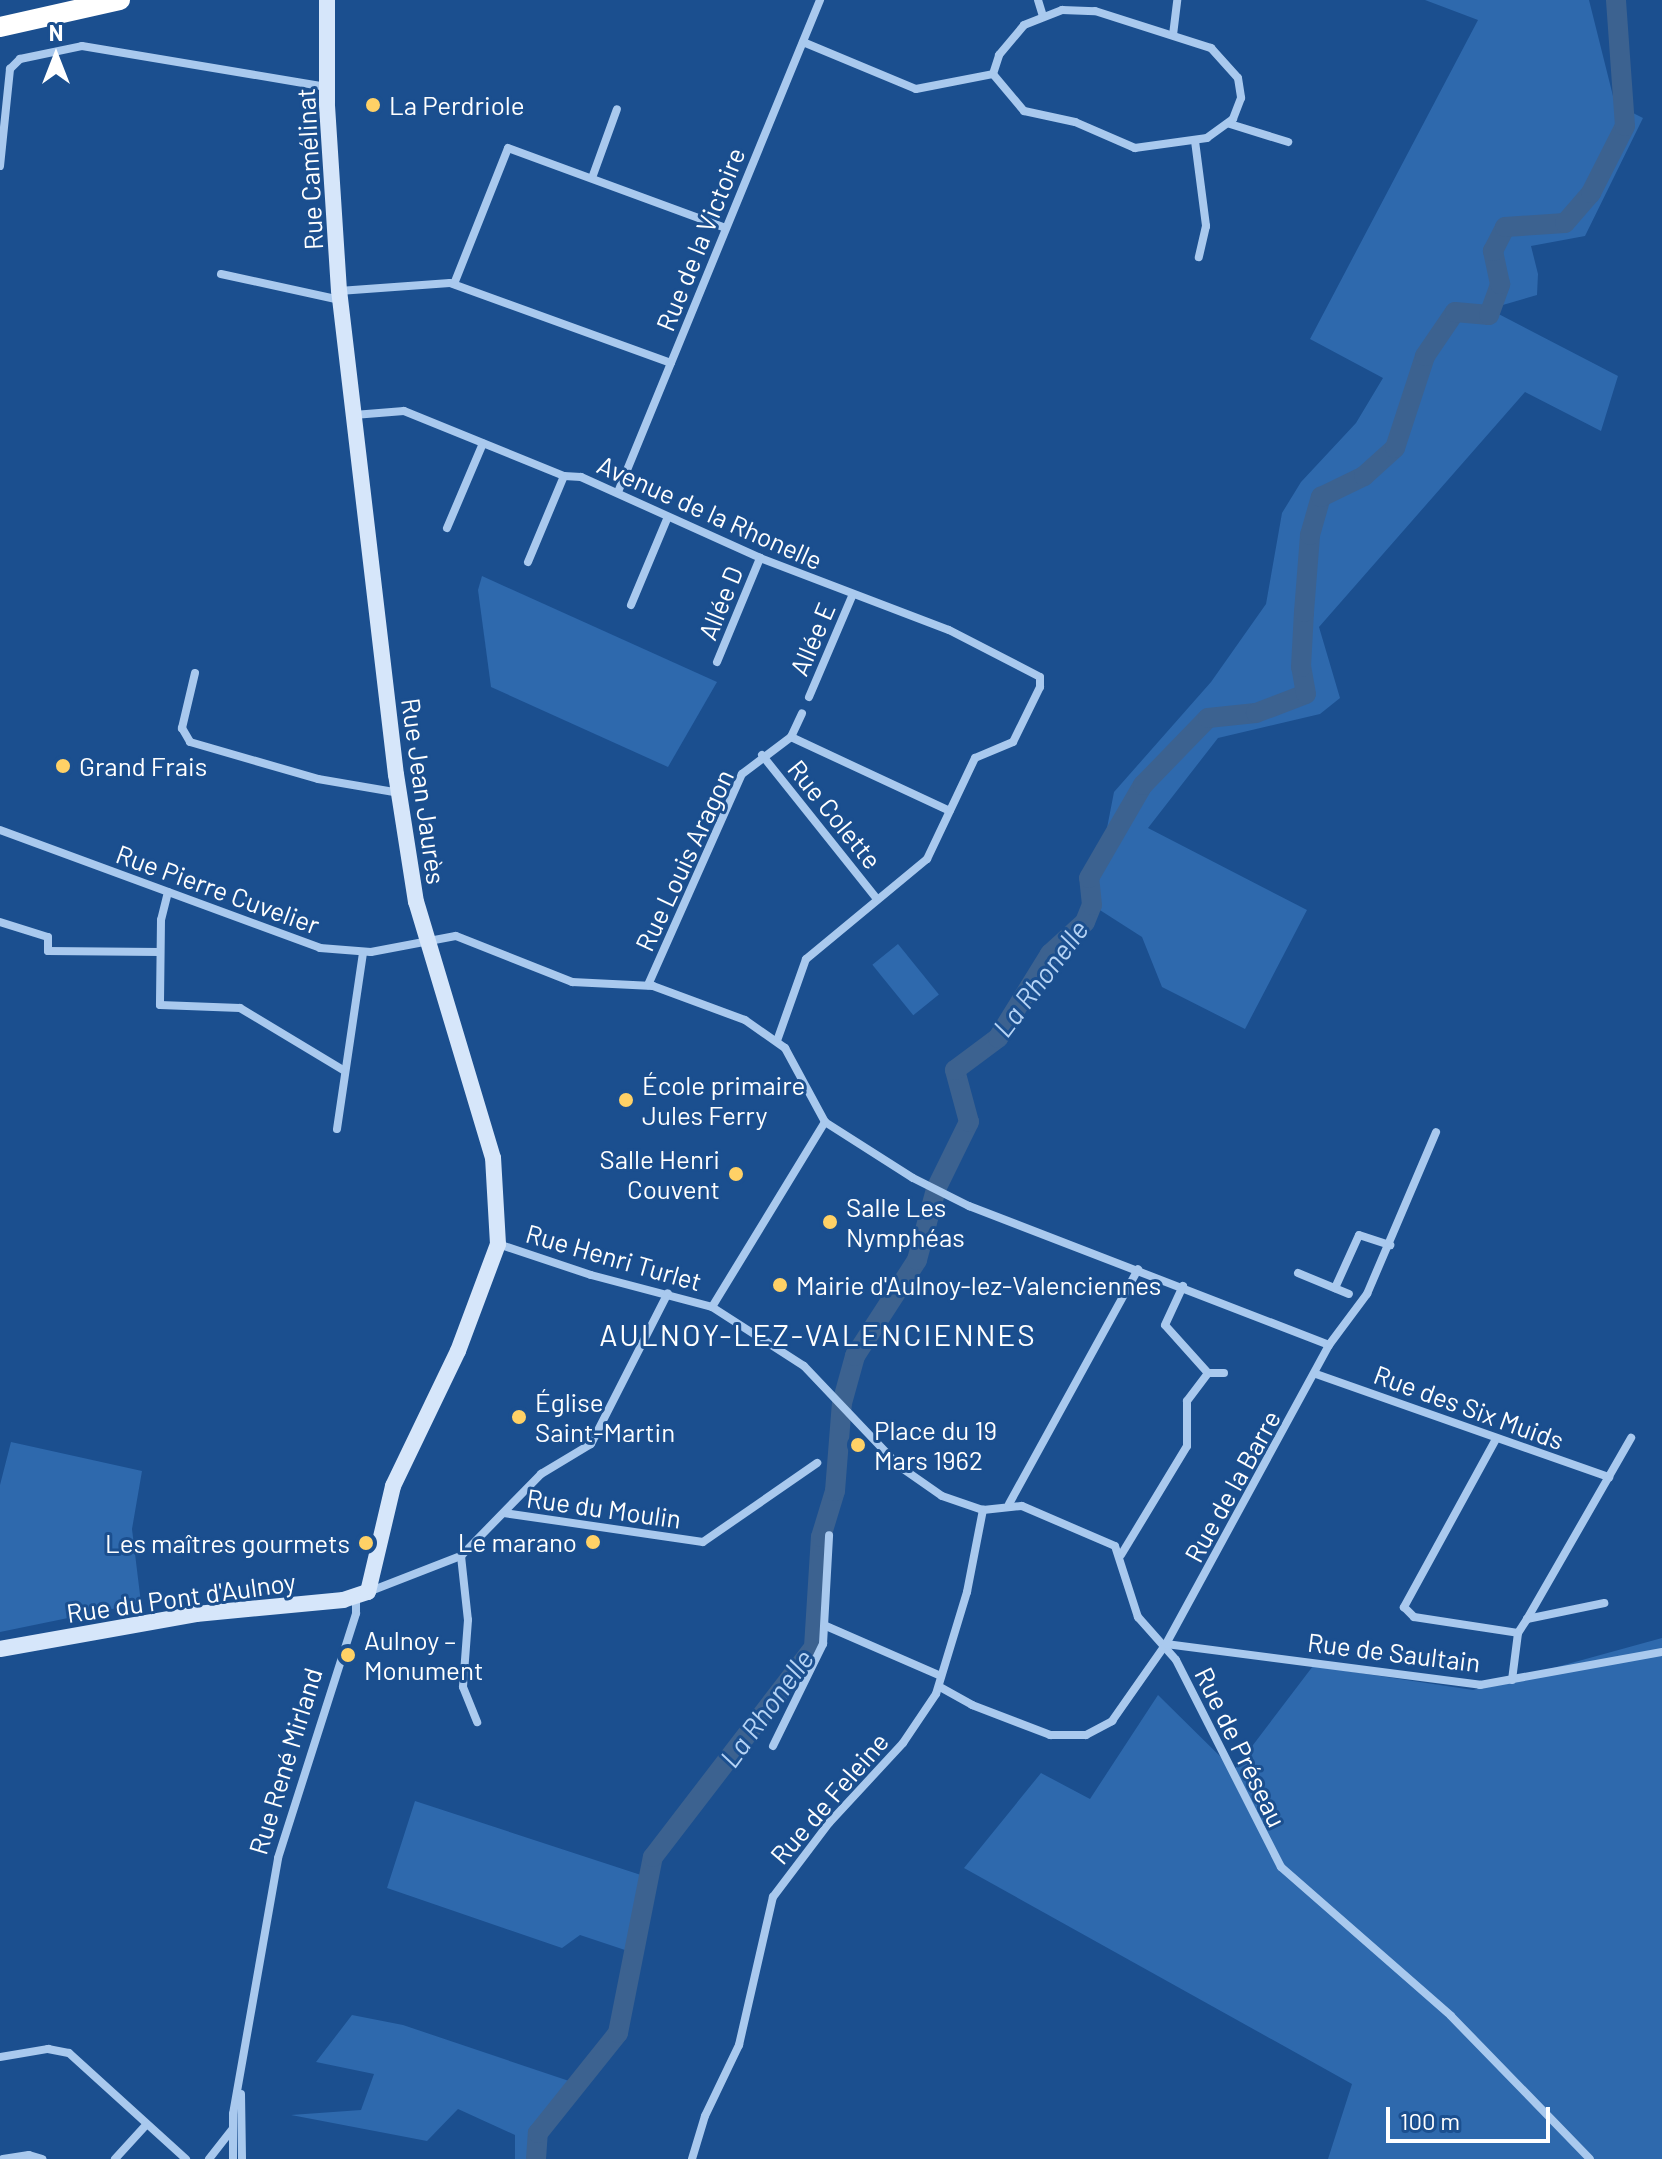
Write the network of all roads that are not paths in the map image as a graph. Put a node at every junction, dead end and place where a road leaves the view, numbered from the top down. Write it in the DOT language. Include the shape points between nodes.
graph roads {
  1 [pos="120,0"];
  2 [pos="327,0"];
  3 [pos="820,0"];
  4 [pos="1038,0"];
  5 [pos="1177,0"];
  6 [pos="1043,16"];
  7 [pos="0,27"];
  8 [pos="1173,35"];
  9 [pos="803,42"];
  10 [pos="993,74"];
  11 [pos="327,87"];
  12 [pos="617,109"];
  13 [pos="1230,124"];
  14 [pos="1195,141"];
  15 [pos="1288,142"];
  16 [pos="0,166"];
  17 [pos="592,178"];
  18 [pos="726,228"];
  19 [pos="1199,257"];
  20 [pos="221,274"];
  21 [pos="454,284"];
  22 [pos="340,296"];
  23 [pos="344,337"];
  24 [pos="671,363"];
  25 [pos="354,415"];
  26 [pos="483,443"];
  27 [pos="564,476"];
  28 [pos="618,492"];
  29 [pos="667,519"];
  30 [pos="447,528"];
  31 [pos="760,558"];
  32 [pos="528,562"];
  33 [pos="852,596"];
  34 [pos="631,605"];
  35 [pos="717,662"];
  36 [pos="195,673"];
  37 [pos="809,697"];
  38 [pos="802,713"];
  39 [pos="791,737"];
  40 [pos="762,755"];
  41 [pos="400,793"];
  42 [pos="950,811"];
  43 [pos="0,830"];
  44 [pos="168,892"];
  45 [pos="877,899"];
  46 [pos="0,922"];
  47 [pos="427,940"];
  48 [pos="160,952"];
  49 [pos="363,953"];
  50 [pos="648,985"];
  51 [pos="777,1041"];
  52 [pos="345,1071"];
  53 [pos="825,1122"];
  54 [pos="337,1129"];
  55 [pos="1436,1132"];
  56 [pos="498,1244"];
  57 [pos="1390,1245"];
  58 [pos="1138,1269"];
  59 [pos="1298,1273"];
  60 [pos="1183,1286"];
  61 [pos="1335,1288"];
  62 [pos="668,1293"];
  63 [pos="1349,1294"];
  64 [pos="712,1307"];
  65 [pos="1329,1345"];
  66 [pos="1208,1373"];
  67 [pos="1224,1373"];
  68 [pos="1316,1374"];
  69 [pos="1631,1438"];
  70 [pos="1496,1439"];
  71 [pos="817,1463"];
  72 [pos="1609,1477"];
  73 [pos="1009,1504"];
  74 [pos="983,1510"];
  75 [pos="504,1513"];
  76 [pos="829,1535"];
  77 [pos="1121,1555"];
  78 [pos="461,1556"];
  79 [pos="362,1595"];
  80 [pos="1604,1603"];
  81 [pos="1527,1619"];
  82 [pos="826,1626"];
  83 [pos="1518,1633"];
  84 [pos="1166,1644"];
  85 [pos="0,1649"];
  86 [pos="1662,1652"];
  87 [pos="941,1676"];
  88 [pos="1512,1680"];
  89 [pos="940,1687"];
  90 [pos="477,1722"];
  91 [pos="773,1746"];
  92 [pos="0,2057"];
  93 [pos="242,2082"];
  94 [pos="147,2124"];
  95 [pos="232,2129"];
  96 [pos="3,2159"];
  97 [pos="42,2159"];
  98 [pos="115,2159"];
  99 [pos="186,2159"];
  100 [pos="209,2159"];
  101 [pos="233,2159"];
  102 [pos="242,2159"];
  103 [pos="692,2159"];
  104 [pos="1590,2159"];
  1 -- 7 [label="highway"];
  2 -- 11 [label="street, Rue Camélinat"];
  3 -- 9 [label="street, Rue de la Victoire"];
  4 -- 6 [label="street"];
  5 -- 8 [label="street"];
  6 -- 8 [label="street" via="1088,10"];
  6 -- 10 [label="street" via="1007,39"];
  8 -- 13 [label="street" via="1207,46 1232,67 1241,93"];
  9 -- 10 [label="street" via="916,89"];
  9 -- 18 [label="street, Rue de la Victoire"];
  10 -- 14 [label="street" via="1027,113 1075,122 1122,145 1142,148"];
  11 -- 16 [label="street" via="82,46 16,61 10,69"];
  11 -- 22 [label="street, Rue Camélinat"];
  12 -- 17 [label="street"];
  13 -- 14 [label="street"];
  13 -- 15 [label="street"];
  14 -- 19 [label="street" via="1206,226"];
  17 -- 18 [label="street"];
  17 -- 21 [label="street" via="515,148 504,150"];
  18 -- 24 [label="street, Rue de la Victoire"];
  20 -- 22 [label="street"];
  21 -- 22 [label="street"];
  21 -- 24 [label="street"];
  22 -- 23 [label="street, Rue Camélinat"];
  23 -- 25 [label="street, Rue Jean Jaurès"];
  24 -- 28 [label="street, Rue de la Victoire"];
  25 -- 26 [label="street, Avenue de la Rhonelle" via="404,411"];
  25 -- 41 [label="street, Rue Jean Jaurès"];
  26 -- 27 [label="street, Avenue de la Rhonelle"];
  26 -- 30 [label="street"];
  27 -- 28 [label="street, Avenue de la Rhonelle"];
  27 -- 32 [label="street"];
  28 -- 29 [label="street, Avenue de la Rhonelle" via="660,510"];
  29 -- 31 [label="street, Avenue de la Rhonelle"];
  29 -- 34 [label="street"];
  31 -- 33 [label="street, Avenue de la Rhonelle"];
  31 -- 35 [label="street, Allée D"];
  33 -- 37 [label="street, Allée E"];
  33 -- 42 [label="street, Avenue de la Rhonelle" via="866,595 913,614 1040,677 1013,742 975,758"];
  36 -- 41 [label="street" via="182,728 190,742 331,782"];
  38 -- 39 [label="street"];
  39 -- 40 [label="street, Rue Louis Aragon"];
  39 -- 42 [label="street"];
  40 -- 45 [label="street, Rue Colette"];
  40 -- 50 [label="street, Rue Louis Aragon" via="740,777"];
  41 -- 47 [label="street, Rue Jean Jaurès" via="414,894"];
  42 -- 45 [label="street" via="927,859"];
  43 -- 44 [label="street, Rue Pierre Cuvelier"];
  44 -- 48 [label="street"];
  44 -- 49 [label="street, Rue Pierre Cuvelier" via="310,945"];
  45 -- 51 [label="street" via="806,959"];
  46 -- 48 [label="street" via="48,937 48,951"];
  47 -- 49 [label="street, Rue Pierre Cuvelier"];
  47 -- 50 [label="street, Rue Pierre Cuvelier" via="461,938 572,982"];
  47 -- 56 [label="street, Rue Jean Jaurès" via="492,1149"];
  48 -- 52 [label="street" via="160,1005 240,1008"];
  49 -- 52 [label="street"];
  50 -- 51 [label="street, Rue Pierre Cuvelier" via="745,1020"];
  51 -- 53 [label="street"];
  52 -- 54 [label="street"];
  53 -- 58 [label="street" via="948,1196"];
  53 -- 64 [label="street"];
  55 -- 57 [label="street, Rue de la Barre"];
  56 -- 62 [label="street, Rue Henri Turlet" via="591,1275"];
  56 -- 79 [label="street, Rue René Mirland" via="458,1351 393,1486"];
  57 -- 61 [label="street" via="1359,1235"];
  57 -- 65 [label="street, Rue de la Barre" via="1363,1301"];
  58 -- 60 [label="street"];
  58 -- 73 [label="street"];
  59 -- 61 [label="street"];
  60 -- 65 [label="street"];
  60 -- 66 [label="street" via="1165,1325"];
  61 -- 63 [label="street"];
  62 -- 64 [label="street, Rue Henri Turlet"];
  62 -- 75 [label="street" via="594,1441 541,1474"];
  64 -- 74 [label="street, Rue Henri Turlet" via="781,1349 914,1478 955,1503"];
  65 -- 68 [label="street, Rue de la Barre"];
  66 -- 67 [label="street"];
  66 -- 77 [label="street" via="1186,1405 1187,1446"];
  68 -- 70 [label="street, Rue des Six Muids"];
  68 -- 84 [label="street, Rue de la Barre"];
  69 -- 72 [label="street"];
  70 -- 72 [label="street, Rue des Six Muids"];
  70 -- 83 [label="street" via="1406,1597 1405,1611 1414,1617"];
  71 -- 75 [label="street, Rue du Moulin" via="707,1542"];
  72 -- 81 [label="street"];
  73 -- 74 [label="street"];
  73 -- 77 [label="street" via="1112,1544"];
  74 -- 87 [label="street, Rue de Feleine"];
  75 -- 78 [label="street"];
  76 -- 82 [label="street"];
  77 -- 84 [label="street, Rue de Préseau" via="1138,1617"];
  78 -- 79 [label="street"];
  78 -- 90 [label="street" via="468,1620 463,1687"];
  79 -- 85 [label="street, Rue du Pont d'Aulnoy" via="196,1614"];
  79 -- 93 [label="street, Rue René Mirland" via="280,1849"];
  80 -- 81 [label="street"];
  81 -- 83 [label="street"];
  82 -- 87 [label="street"];
  82 -- 91 [label="street" via="809,1677"];
  83 -- 88 [label="street"];
  84 -- 88 [label="street, Rue de Saultain" via="1453,1683"];
  84 -- 89 [label="street" via="1108,1726 1079,1736 1042,1732"];
  84 -- 104 [label="street, Rue de Préseau" via="1281,1867 1451,2016"];
  86 -- 88 [label="street, Rue de Saultain"];
  87 -- 89 [label="street, Rue de Feleine"];
  89 -- 103 [label="street, Rue de Feleine" via="903,1743 834,1817 775,1893 740,2039"];
  92 -- 94 [label="street" via="65,2052"];
  93 -- 95 [label="street, Rue René Mirland"];
  93 -- 102 [label="street, Rue René Mirland"];
  94 -- 98 [label="street"];
  94 -- 99 [label="street"];
  95 -- 100 [label="street, Rue René Mirland"];
  95 -- 101 [label="street, Rue René Mirland"];
  96 -- 97 [label="street"];
}
